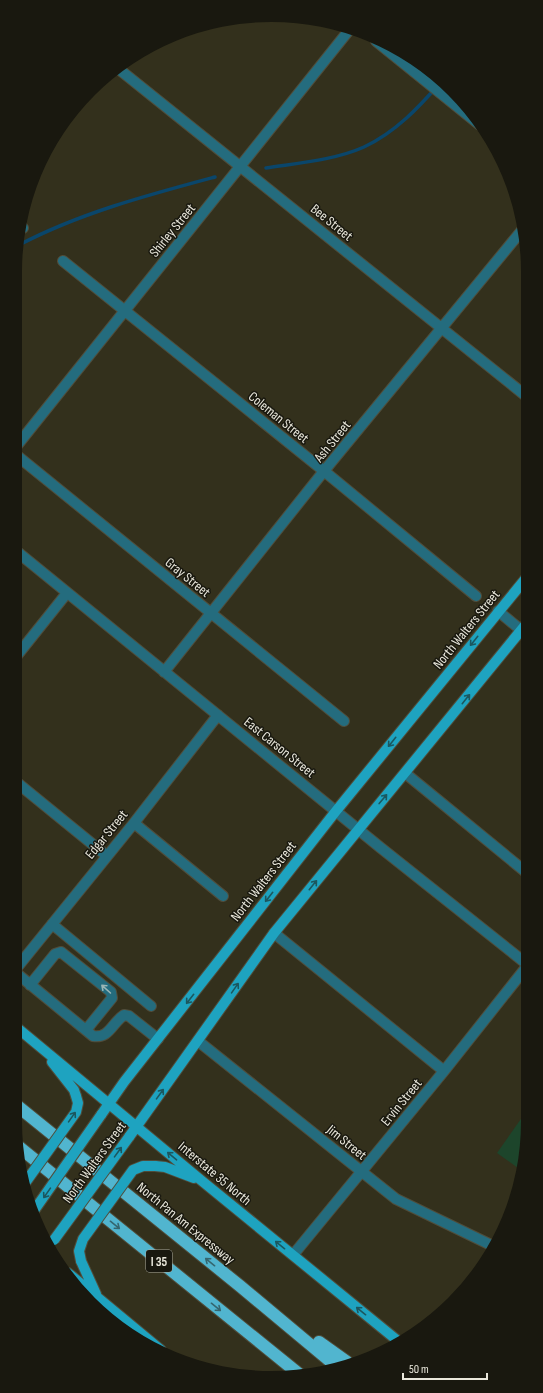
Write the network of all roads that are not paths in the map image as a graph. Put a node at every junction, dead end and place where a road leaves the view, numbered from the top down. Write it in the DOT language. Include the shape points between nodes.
graph roads {
  1 [pos="346,34"];
  2 [pos="389,51"];
  3 [pos="123,72"];
  4 [pos="463,112"];
  5 [pos="240,167"];
  6 [pos="518,235"];
  7 [pos="63,261"];
  8 [pos="125,310"];
  9 [pos="442,328"];
  10 [pos="521,392"];
  11 [pos="22,439"];
  12 [pos="22,460"];
  13 [pos="324,472"];
  14 [pos="22,556"];
  15 [pos="521,583"];
  16 [pos="67,593"];
  17 [pos="476,596"];
  18 [pos="498,611"];
  19 [pos="211,614"];
  20 [pos="521,626"];
  21 [pos="521,634"];
  22 [pos="22,649"];
  23 [pos="164,672"];
  24 [pos="218,715"];
  25 [pos="344,721"];
  26 [pos="405,773"];
  27 [pos="22,787"];
  28 [pos="336,811"];
  29 [pos="134,822"];
  30 [pos="358,829"];
  31 [pos="106,856"];
  32 [pos="521,868"];
  33 [pos="223,896"];
  34 [pos="52,924"];
  35 [pos="274,933"];
  36 [pos="521,959"];
  37 [pos="22,962"];
  38 [pos="521,974"];
  39 [pos="22,978"];
  40 [pos="30,985"];
  41 [pos="151,1006"];
  42 [pos="86,1030"];
  43 [pos="22,1032"];
  44 [pos="158,1039"];
  45 [pos="198,1041"];
  46 [pos="37,1044"];
  47 [pos="444,1071"];
  48 [pos="109,1104"];
  49 [pos="22,1107"];
  50 [pos="22,1110"];
  51 [pos="137,1126"];
  52 [pos="51,1134"];
  53 [pos="24,1152"];
  54 [pos="361,1172"];
  55 [pos="29,1178"];
  56 [pos="202,1181"];
  57 [pos="37,1207"];
  58 [pos="52,1241"];
  59 [pos="489,1244"];
  60 [pos="293,1255"];
  61 [pos="83,1285"];
  62 [pos="240,1286"];
  63 [pos="97,1296"];
  64 [pos="137,1332"];
  65 [pos="395,1339"];
  66 [pos="344,1360"];
  67 [pos="332,1363"];
  68 [pos="294,1370"];
  1 -- 5 [label="street, Shirley Street"];
  2 -- 4 [label="street"];
  3 -- 5 [label="street, Bee Street"];
  5 -- 8 [label="street, Shirley Street"];
  5 -- 9 [label="street, Bee Street"];
  6 -- 9 [label="street, Ash Street"];
  7 -- 8 [label="street, Coleman Street"];
  8 -- 11 [label="street, Shirley Street"];
  8 -- 13 [label="street, Coleman Street"];
  9 -- 10 [label="street, Bee Street"];
  9 -- 13 [label="street, Ash Street"];
  12 -- 19 [label="street, Gray Street"];
  13 -- 17 [label="street, Coleman Street"];
  13 -- 19 [label="street, Ash Street"];
  14 -- 16 [label="street, East Carson Street"];
  15 -- 18 [label="main road, North Walters Street"];
  16 -- 22 [label="street"];
  16 -- 23 [label="street, East Carson Street"];
  18 -- 20 [label="street"];
  18 -- 28 [label="main road, North Walters Street, one-way"];
  19 -- 23 [label="street, Ash Street"];
  19 -- 25 [label="street, Gray Street"];
  26 -- 21 [label="main road, North Walters Street, one-way"];
  23 -- 24 [label="street, East Carson Street"];
  24 -- 28 [label="street, East Carson Street"];
  24 -- 29 [label="street, Edgar Street"];
  30 -- 26 [label="main road, North Walters Street, one-way"];
  26 -- 32 [label="street"];
  27 -- 31 [label="street"];
  28 -- 30 [label="street, East Carson Street"];
  28 -- 44 [label="main road, North Walters Street, one-way"];
  29 -- 31 [label="street, Edgar Street"];
  29 -- 33 [label="street"];
  35 -- 30 [label="main road, North Walters Street, one-way"];
  30 -- 36 [label="street, East Carson Street"];
  31 -- 34 [label="street, Edgar Street"];
  34 -- 37 [label="street, Edgar Street"];
  34 -- 41 [label="street"];
  45 -- 35 [label="main road, North Walters Street, one-way"];
  35 -- 47 [label="street"];
  38 -- 47 [label="street, Ervin Street"];
  39 -- 40 [label="street"];
  40 -- 42 [label="street"];
  42 -- 40 [label="street, one-way" via="112,998 111,992 78,965 61,952 55,954"];
  42 -- 44 [label="street" via="99,1037 106,1034 124,1015 129,1016"];
  43 -- 46 [label="main road, Interstate 35 North"];
  44 -- 48 [label="main road, North Walters Street"];
  51 -- 45 [label="main road, North Walters Street, one-way"];
  45 -- 54 [label="street, Jim Street"];
  46 -- 48 [label="main road, Interstate 35 North"];
  55 -- 46 [label="main road, one-way, bridge" via="76,1112 78,1103 74,1090"];
  47 -- 54 [label="street, Ervin Street"];
  48 -- 51 [label="main road, Interstate 35 North"];
  48 -- 57 [label="main road, North Walters Street, one-way, bridge"];
  49 -- 52 [label="highway"];
  50 -- 52 [label="highway, North Pan Am Expressway / I 35"];
  56 -- 51 [label="main road, Interstate 35 North, one-way"];
  58 -- 51 [label="main road, North Walters Street, one-way, bridge"];
  62 -- 52 [label="highway, North Pan Am Expressway / I 35, one-way"];
  53 -- 68 [label="highway, I 35, one-way"];
  54 -- 59 [label="street, Jim Street" via="396,1199"];
  54 -- 60 [label="street, Ervin Street"];
  60 -- 56 [label="main road, Interstate 35 North, one-way"];
  56 -- 63 [label="main road, bridge" via="165,1167 143,1166 133,1170 83,1239 79,1251"];
  65 -- 60 [label="main road, Interstate 35 North, one-way"];
  61 -- 63 [label="main road"];
  62 -- 66 [label="highway"];
  62 -- 67 [label="highway, North Pan Am Expressway / I 35"];
  63 -- 64 [label="main road"];
}
